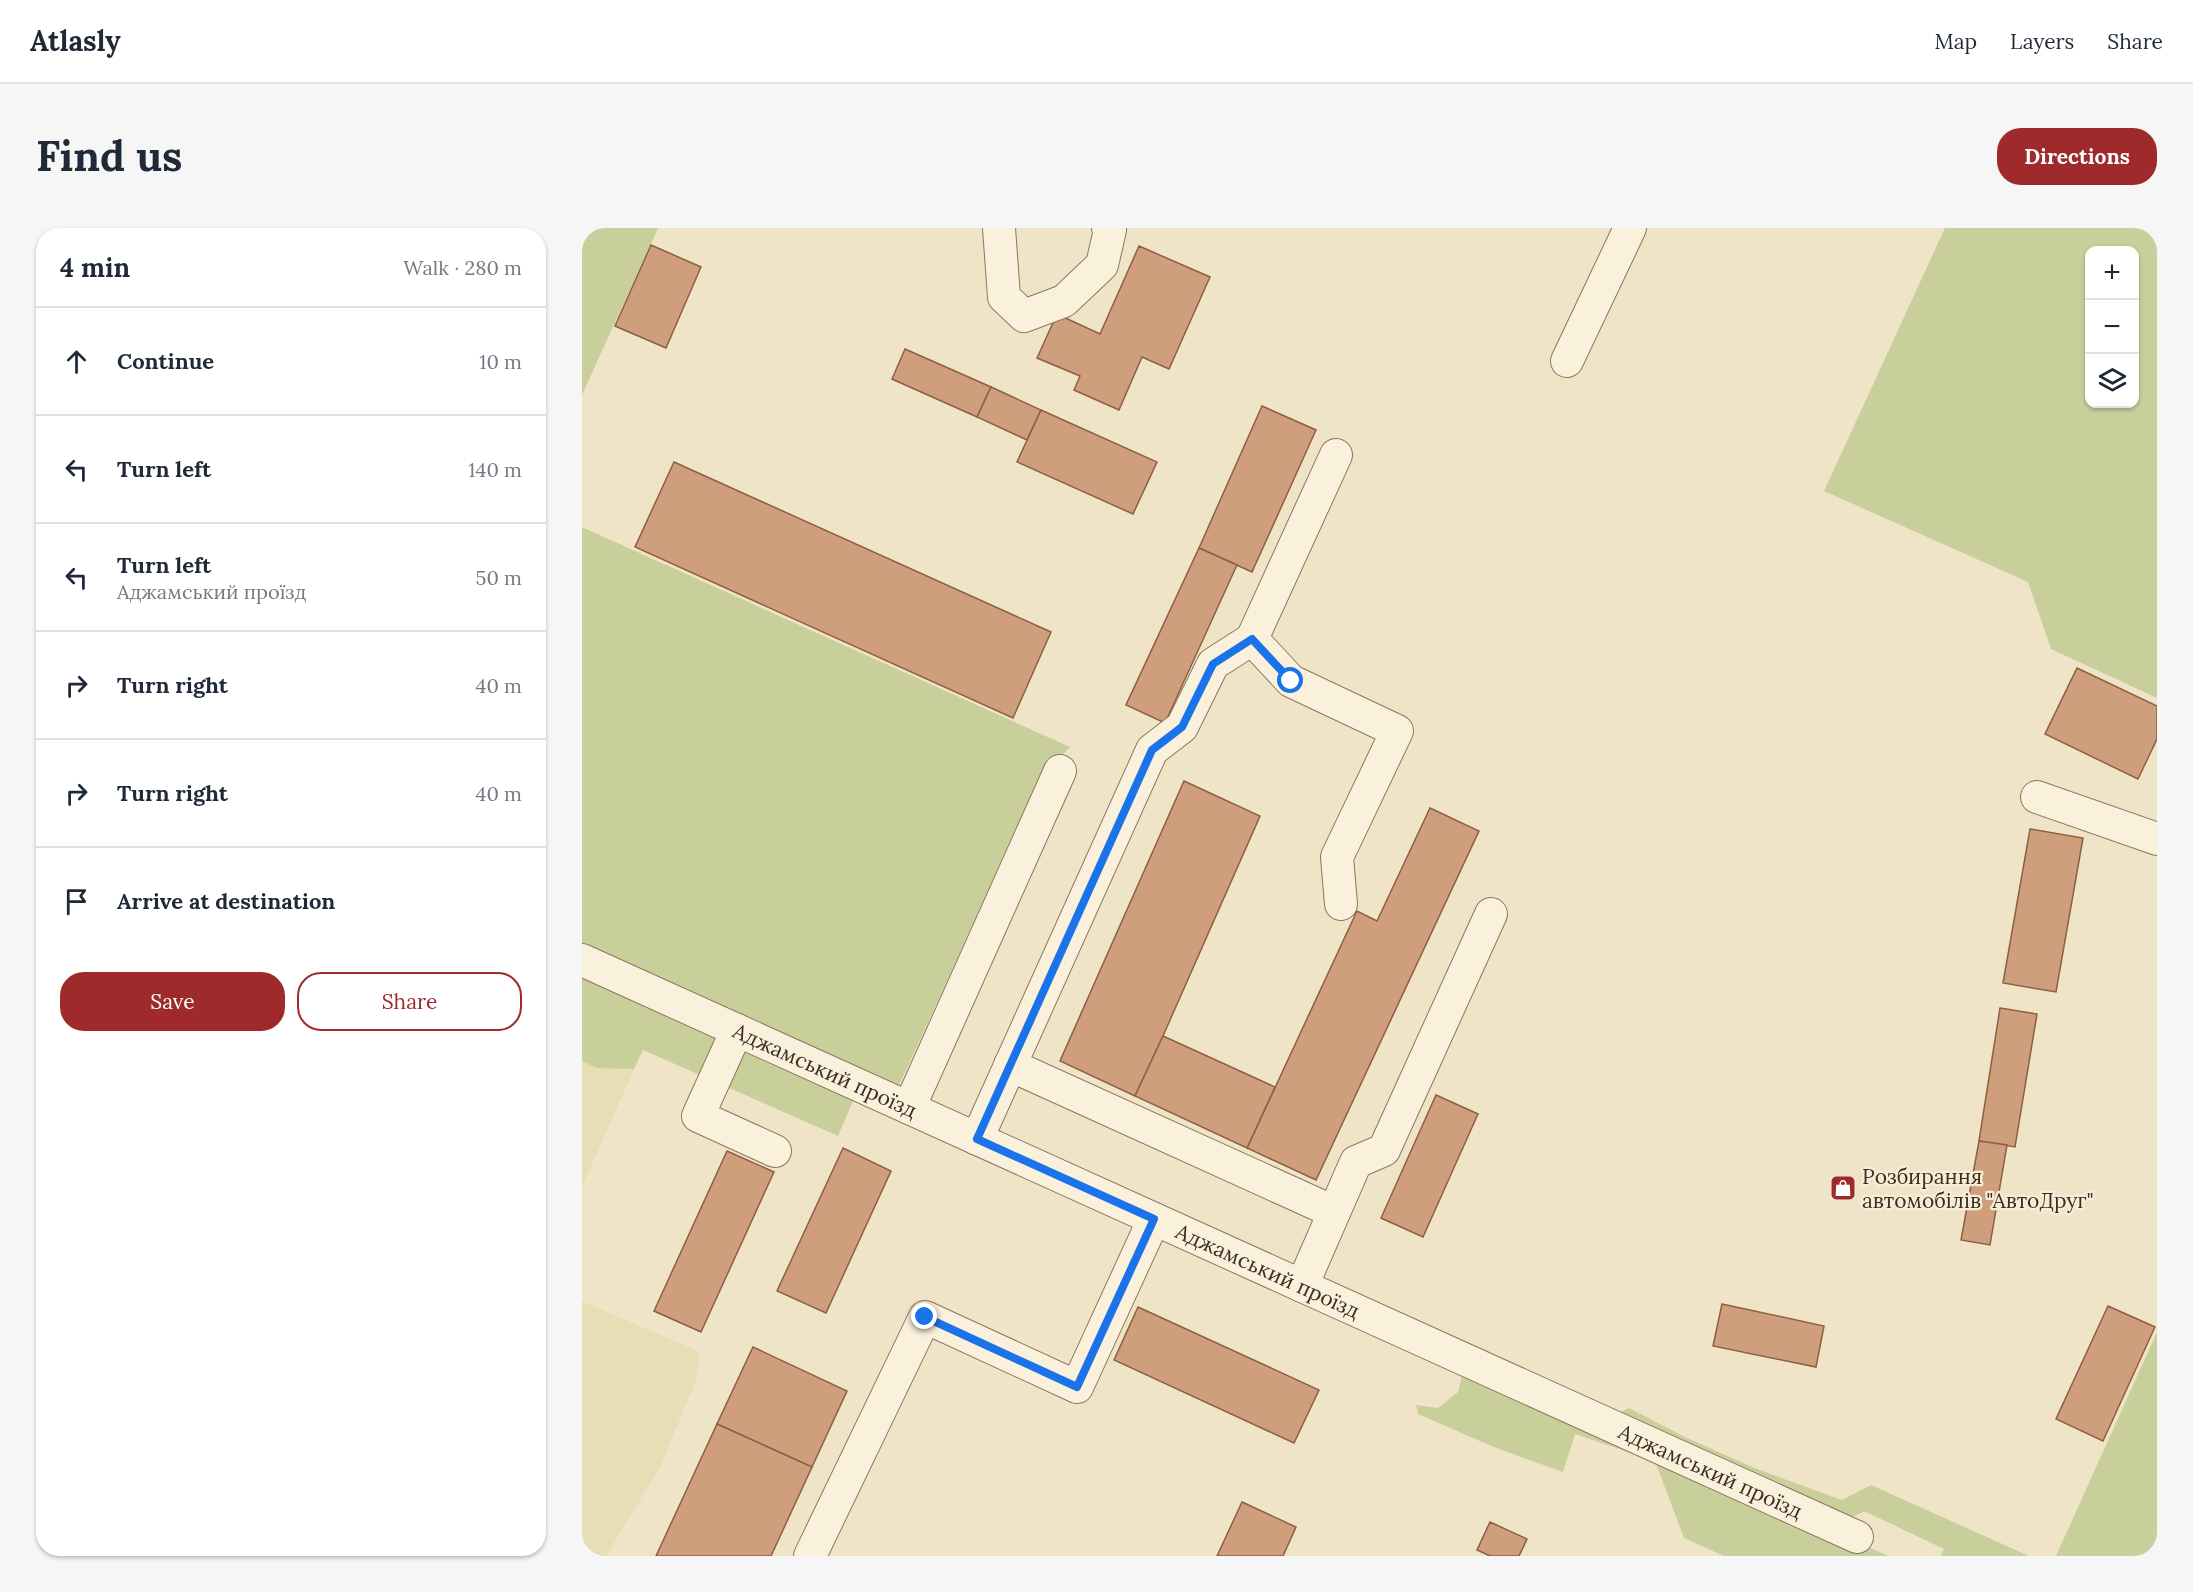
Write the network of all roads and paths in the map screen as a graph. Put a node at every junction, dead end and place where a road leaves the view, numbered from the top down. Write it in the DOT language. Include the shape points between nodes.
graph roads {
  1 [pos="999,228"];
  2 [pos="1108,228"];
  3 [pos="1630,228"];
  4 [pos="1567,361"];
  5 [pos="1336,455"];
  6 [pos="1252,639"];
  7 [pos="1060,771"];
  8 [pos="2037,797"];
  9 [pos="2157,839"];
  10 [pos="1341,904"];
  11 [pos="1491,914"];
  12 [pos="582,960"];
  13 [pos="737,1030"];
  14 [pos="1010,1065"];
  15 [pos="909,1108"];
  16 [pos="977,1139"];
  17 [pos="775,1151"];
  18 [pos="1334,1212"];
  19 [pos="1154,1219"];
  20 [pos="1302,1286"];
  21 [pos="1857,1537"];
  22 [pos="810,1556"];
  1 -- 2 [label="street" via="1004,297 1024,316 1064,301 1102,265"];
  3 -- 4 [label="street"];
  5 -- 6 [label="street"];
  6 -- 10 [label="street" via="1291,681 1397,731 1337,857"];
  6 -- 14 [label="street" via="1213,664 1182,727 1152,750"];
  7 -- 15 [label="street"];
  8 -- 9 [label="street"];
  11 -- 18 [label="street" via="1384,1150 1356,1162"];
  12 -- 13 [label="street, Аджамський проїзд"];
  13 -- 15 [label="street, Аджамський проїзд"];
  13 -- 17 [label="street" via="698,1116"];
  14 -- 16 [label="street"];
  14 -- 18 [label="street"];
  15 -- 16 [label="street, Аджамський проїзд"];
  16 -- 19 [label="street, Аджамський проїзд"];
  18 -- 20 [label="street"];
  19 -- 20 [label="street, Аджамський проїзд"];
  19 -- 22 [label="street" via="1077,1387 925,1317"];
  20 -- 21 [label="street, Аджамський проїзд"];
}
